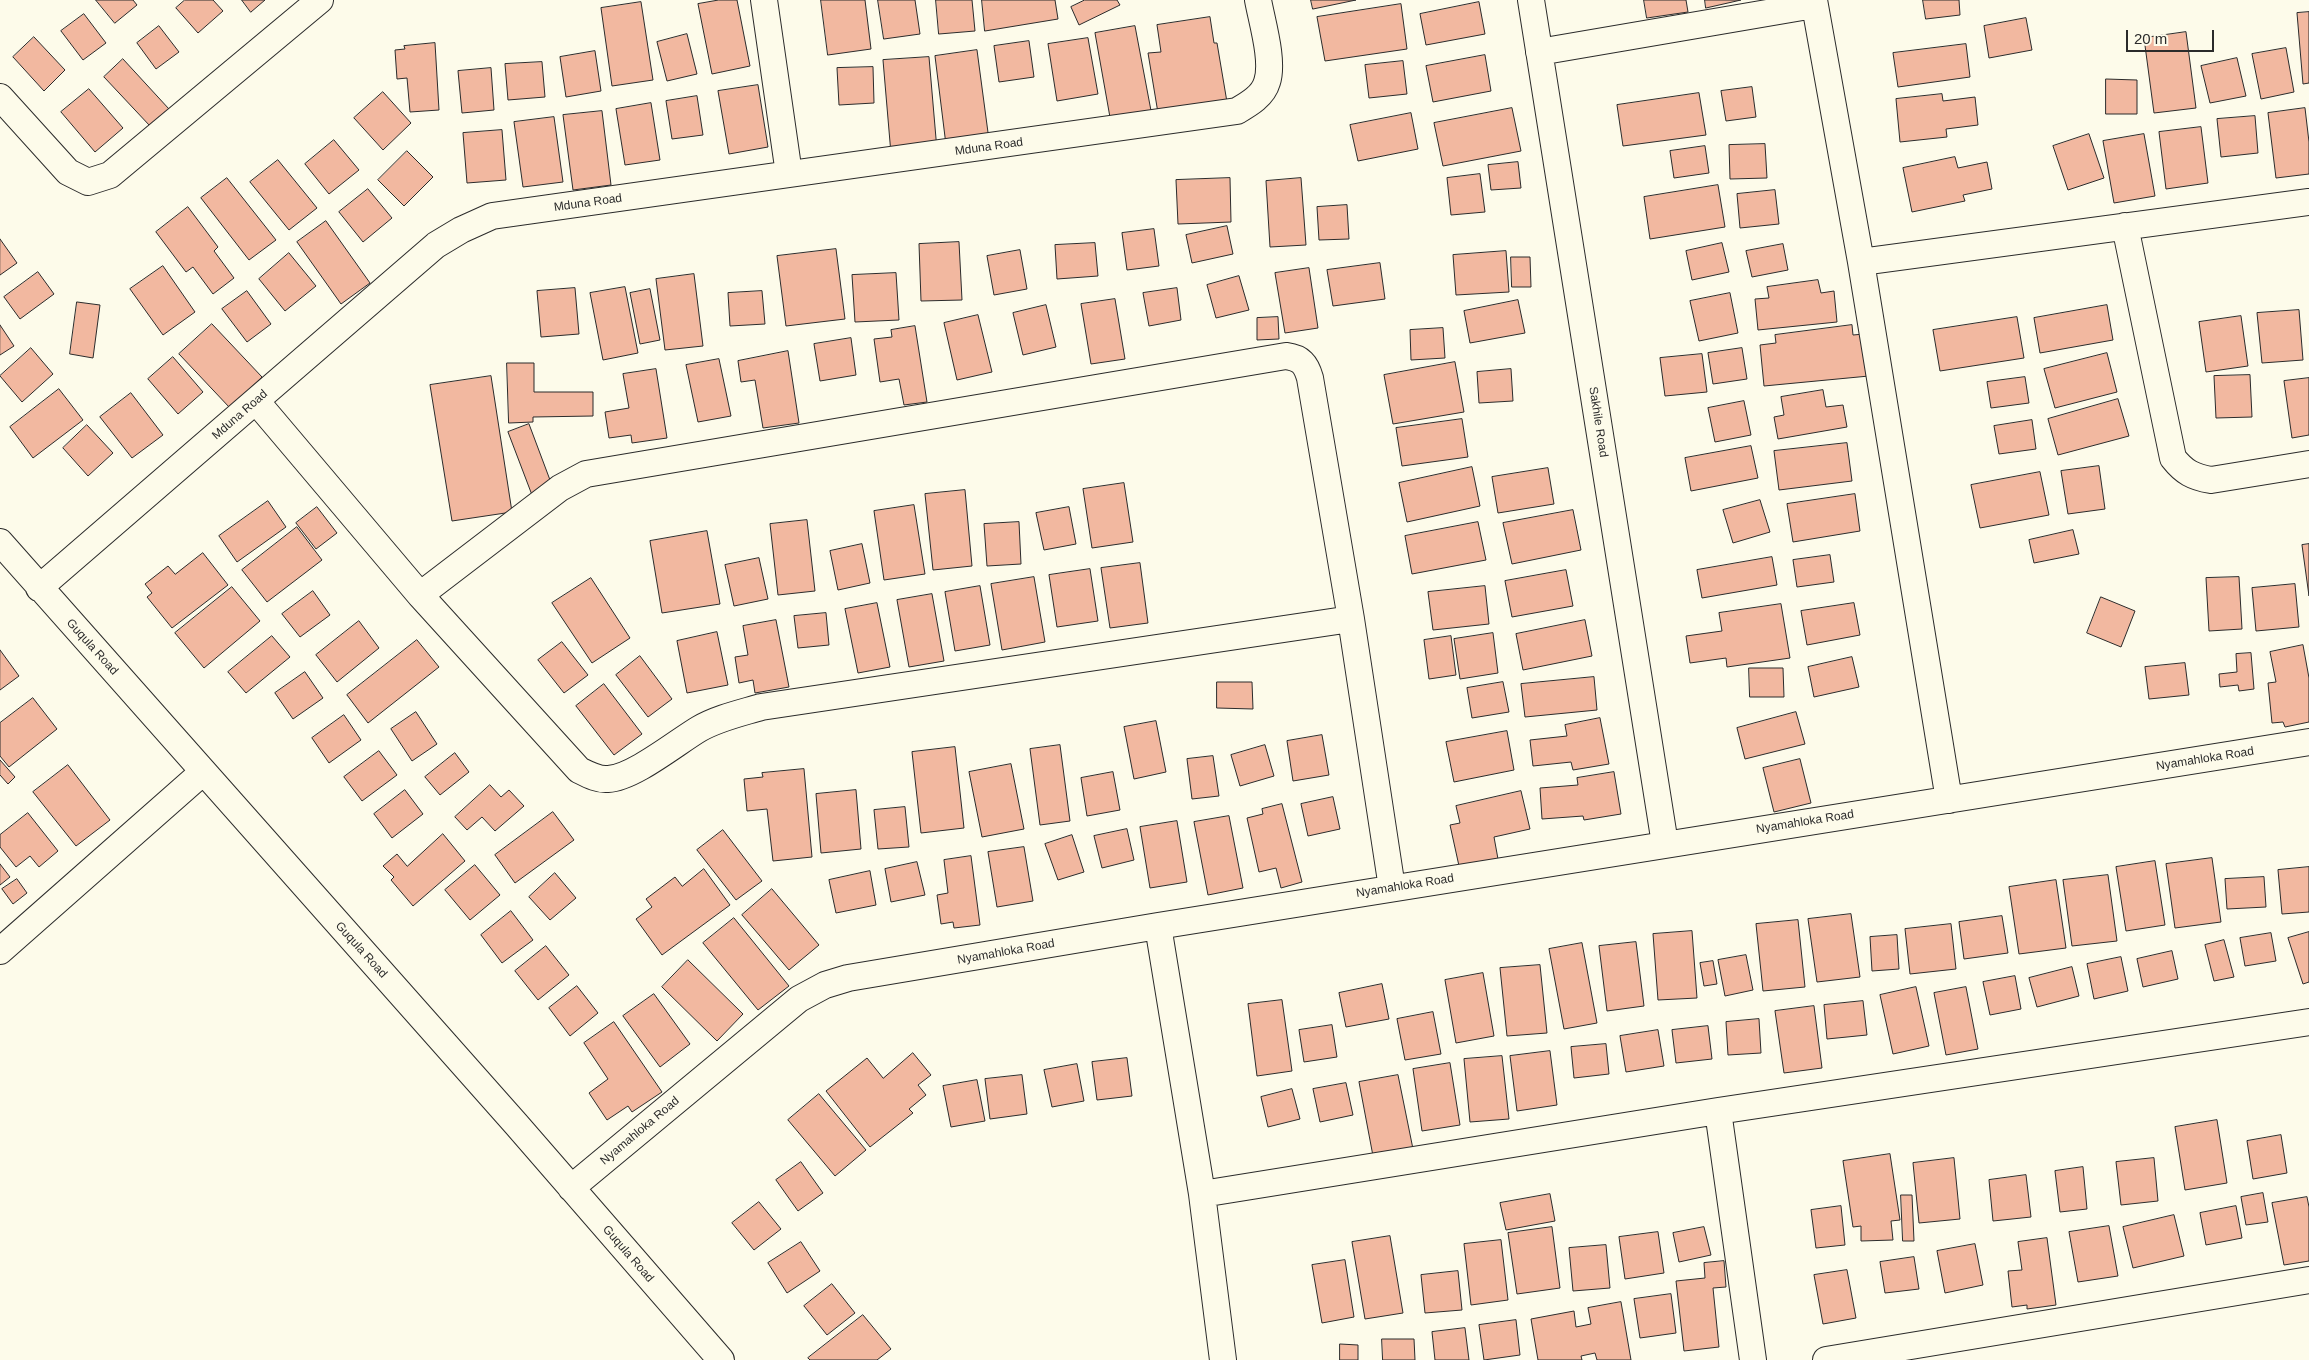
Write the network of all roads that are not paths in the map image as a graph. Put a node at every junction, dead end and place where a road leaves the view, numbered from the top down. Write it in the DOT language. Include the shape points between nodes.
graph roads {
  1 [pos="320,0"];
  2 [pos="764,0"];
  3 [pos="1258,0"];
  4 [pos="1531,0"];
  5 [pos="1814,3"];
  6 [pos="1539,52"];
  7 [pos="0,97"];
  8 [pos="789,174"];
  9 [pos="2309,202"];
  10 [pos="2125,226"];
  11 [pos="1861,262"];
  12 [pos="256,401"];
  13 [pos="2309,464"];
  14 [pos="0,542"];
  15 [pos="39,588"];
  16 [pos="420,595"];
  17 [pos="1352,619"];
  18 [pos="2309,742"];
  19 [pos="203,772"];
  20 [pos="1949,800"];
  21 [pos="1665,844"];
  22 [pos="1392,888"];
  23 [pos="1158,926"];
  24 [pos="0,951"];
  25 [pos="2309,1022"];
  26 [pos="1718,1111"];
  27 [pos="571,1188"];
  28 [pos="1202,1194"];
  29 [pos="2309,1280"];
  30 [pos="721,1360"];
  31 [pos="1223,1360"];
  32 [pos="1753,1360"];
  33 [pos="1826,1360"];
  1 -- 7 [label="street" via="110,175 88,182 68,172"];
  2 -- 8 [label="street"];
  3 -- 8 [label="street, Mduna Road" via="1269,63 1267,82 1250,104 1236,111"];
  4 -- 6 [label="street, Sakhile Road"];
  5 -- 6 [label="street"];
  5 -- 11 [label="street"];
  6 -- 21 [label="street, Sakhile Road"];
  8 -- 12 [label="street, Mduna Road" via="492,216 436,245"];
  9 -- 10 [label="street"];
  10 -- 11 [label="street"];
  10 -- 13 [label="street" via="2173,458 2182,470 2196,478 2211,480"];
  11 -- 20 [label="street"];
  12 -- 15 [label="street, Mduna Road"];
  12 -- 16 [label="street"];
  14 -- 15 [label="street, Guqula Road"];
  15 -- 19 [label="street, Guqula Road"];
  16 -- 17 [label="street" via="580,770 594,777 609,779 638,768 701,727 761,707"];
  16 -- 17 [label="street" via="560,488 586,474 1286,356 1303,361 1310,378"];
  17 -- 22 [label="street"];
  18 -- 20 [label="street, Nyamahloka Road"];
  19 -- 24 [label="street"];
  19 -- 27 [label="street, Guqula Road"];
  20 -- 21 [label="street, Nyamahloka Road"];
  21 -- 22 [label="street, Nyamahloka Road"];
  22 -- 23 [label="street, Nyamahloka Road"];
  23 -- 27 [label="street, Nyamahloka Road" via="848,978 825,985 799,999"];
  23 -- 28 [label="street"];
  25 -- 26 [label="street"];
  26 -- 28 [label="street"];
  26 -- 32 [label="street"];
  27 -- 30 [label="street, Guqula Road"];
  28 -- 31 [label="street"];
  29 -- 33 [label="street"];
}
